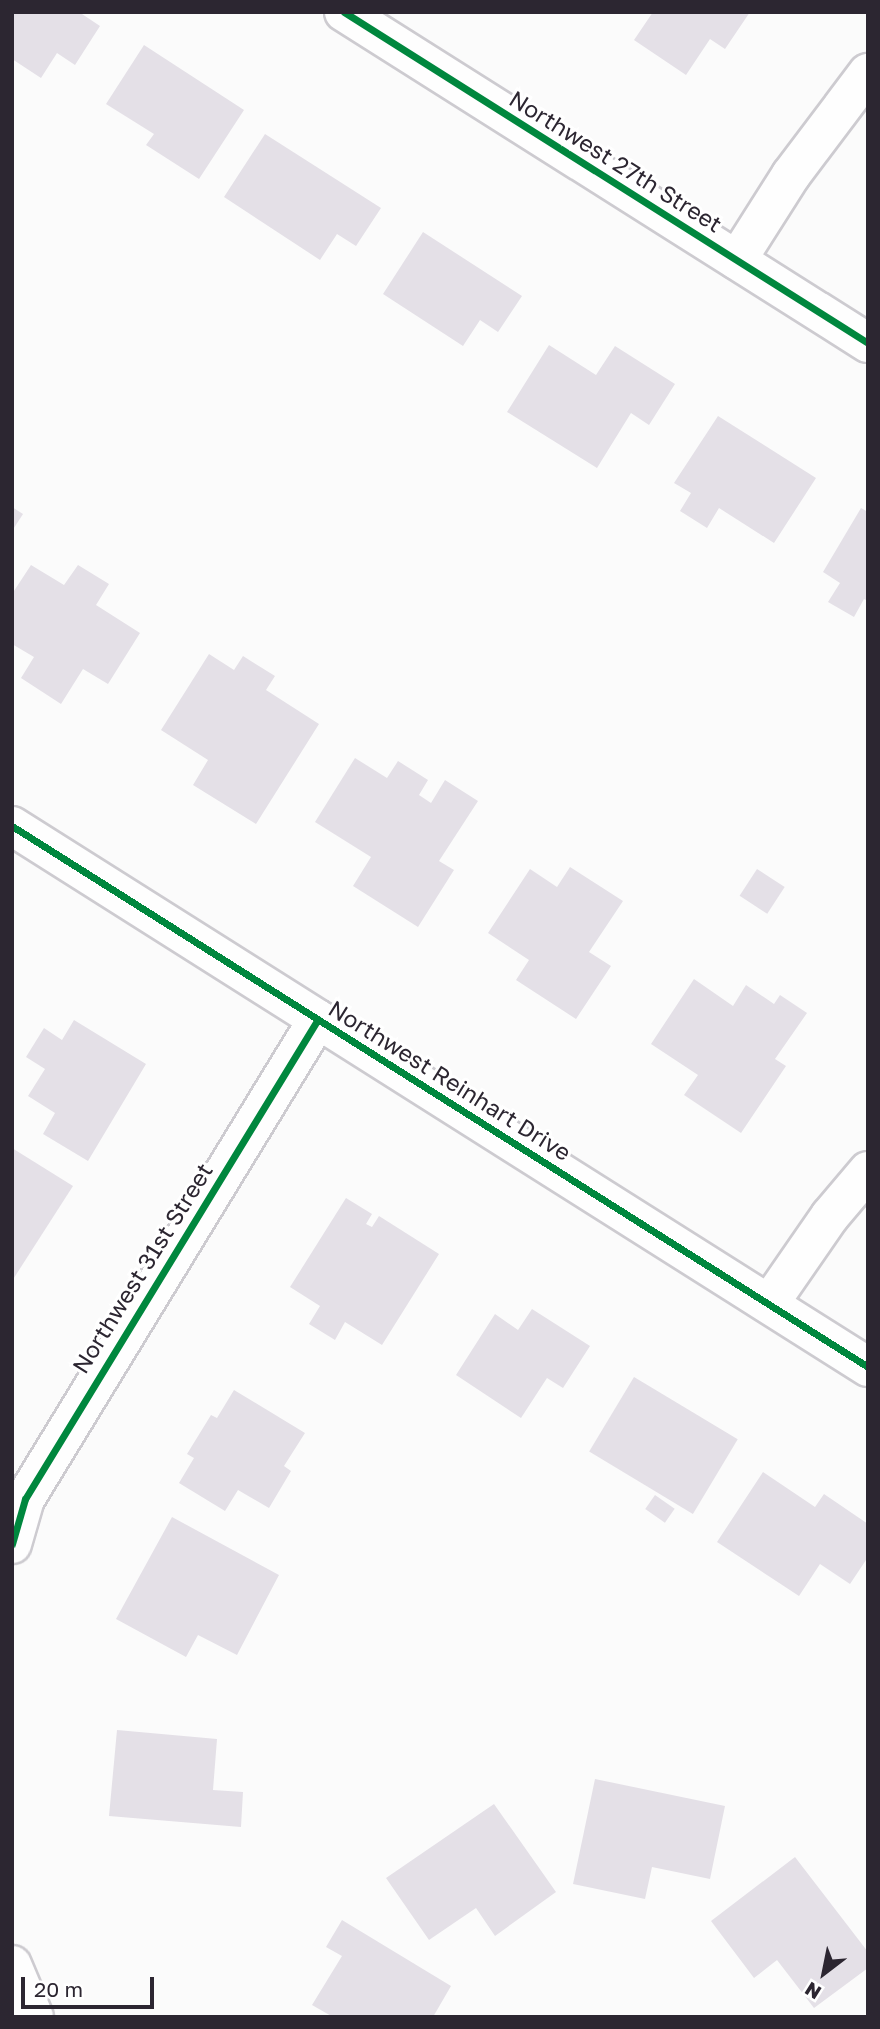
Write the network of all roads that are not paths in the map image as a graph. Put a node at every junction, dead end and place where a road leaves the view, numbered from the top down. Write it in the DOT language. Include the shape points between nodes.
graph roads {
  1 [pos="344,12"];
  2 [pos="868,73"];
  3 [pos="737,260"];
  4 [pos="868,343"];
  5 [pos="12,826"];
  6 [pos="318,1019"];
  7 [pos="868,1171"];
  8 [pos="769,1304"];
  9 [pos="868,1367"];
  10 [pos="12,1544"];
  11 [pos="12,1965"];
  12 [pos="34,2017"];
  1 -- 3 [label="street, Northwest 27th Street"];
  2 -- 3 [label="street" via="791,175"];
  3 -- 4 [label="street, Northwest 27th Street"];
  5 -- 6 [label="street, Northwest Reinhart Drive"];
  6 -- 8 [label="street, Northwest Reinhart Drive"];
  6 -- 10 [label="street, Northwest 31st Street" via="24,1499"];
  7 -- 8 [label="street" via="830,1216"];
  8 -- 9 [label="street, Northwest Reinhart Drive"];
  11 -- 12 [label="street"];
}
